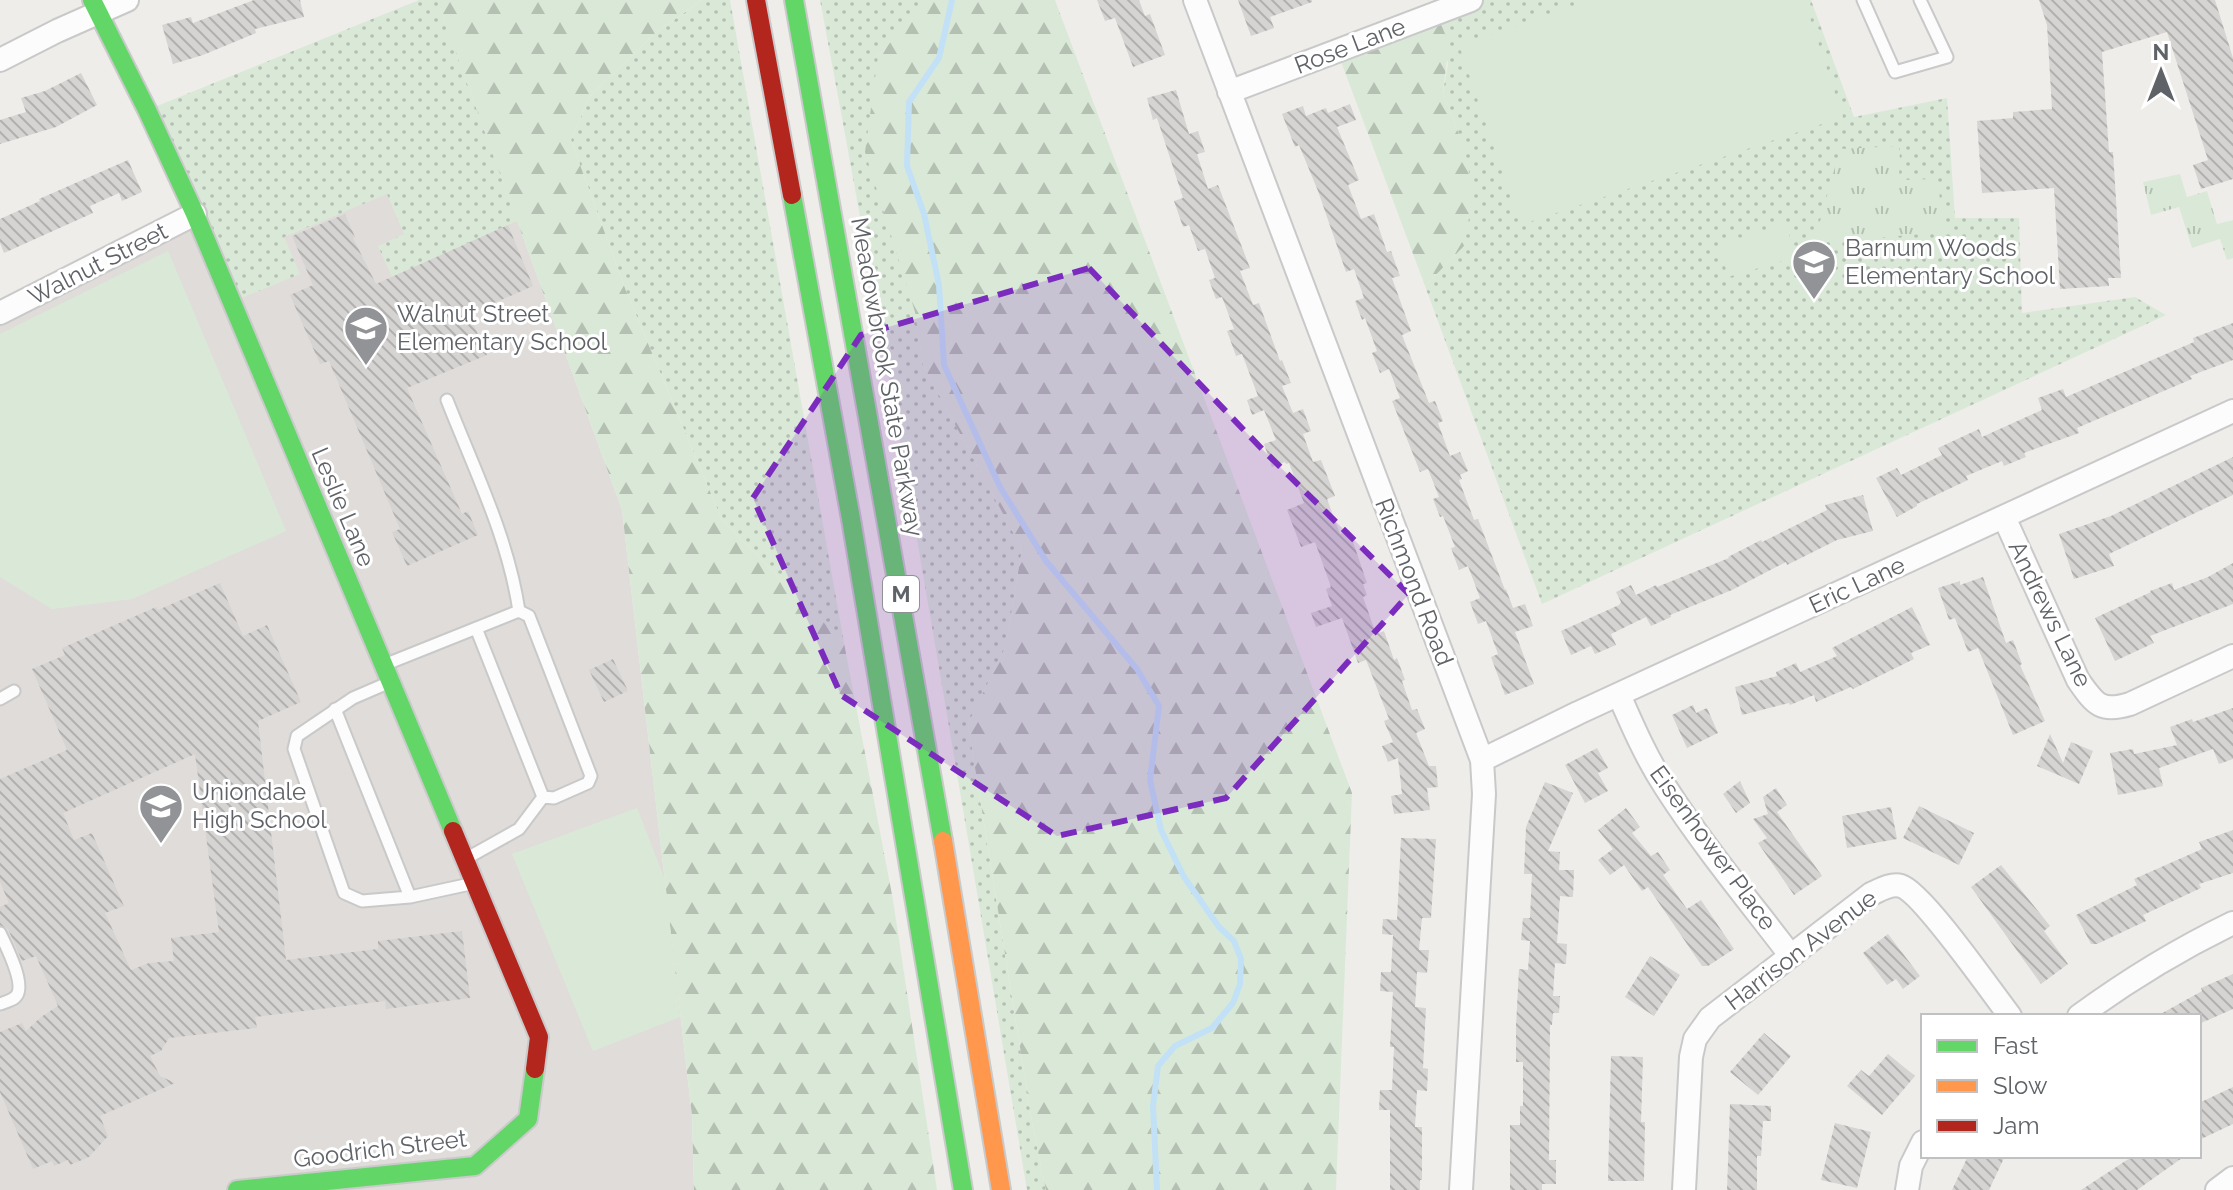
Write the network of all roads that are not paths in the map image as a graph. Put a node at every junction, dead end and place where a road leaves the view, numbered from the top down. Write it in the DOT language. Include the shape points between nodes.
graph roads {
  1 [pos="127,0"];
  2 [pos="756,0"];
  3 [pos="794,0"];
  4 [pos="1195,0"];
  5 [pos="1471,0"];
  6 [pos="1863,0"];
  7 [pos="1920,0"];
  8 [pos="95,6"];
  9 [pos="1434,6"];
  10 [pos="0,60"];
  11 [pos="1229,92"];
  12 [pos="195,214"];
  13 [pos="0,313"];
  14 [pos="447,400"];
  15 [pos="2233,411"];
  16 [pos="2004,517"];
  17 [pos="519,611"];
  18 [pos="476,628"];
  19 [pos="2233,656"];
  20 [pos="387,673"];
  21 [pos="14,691"];
  22 [pos="1619,695"];
  23 [pos="0,699"];
  24 [pos="335,709"];
  25 [pos="1482,760"];
  26 [pos="543,797"];
  27 [pos="465,859"];
  28 [pos="474,883"];
  29 [pos="410,897"];
  30 [pos="2233,923"];
  31 [pos="0,933"];
  32 [pos="1791,956"];
  33 [pos="0,1004"];
  34 [pos="2008,1014"];
  35 [pos="2082,1014"];
  36 [pos="539,1037"];
  37 [pos="1921,1146"];
  38 [pos="2233,1178"];
  39 [pos="237,1190"];
  40 [pos="963,1190"];
  41 [pos="1001,1190"];
  42 [pos="1461,1190"];
  43 [pos="1684,1190"];
  44 [pos="1907,1190"];
  45 [pos="2217,1190"];
  1 -- 8 [label="street"];
  2 -- 40 [label="main road, M" via="851,519"];
  3 -- 41 [label="main road, Meadowbrook State Parkway / M"];
  4 -- 11 [label="street, Richmond Road"];
  5 -- 9 [label="street, Rose Lane"];
  6 -- 7 [label="lane" via="1895,72 1947,57"];
  8 -- 10 [label="street"];
  8 -- 12 [label="main road, Leslie Lane"];
  9 -- 11 [label="street, Rose Lane"];
  11 -- 25 [label="street, Richmond Road"];
  12 -- 13 [label="street, Walnut Street"];
  12 -- 20 [label="main road, Leslie Lane"];
  14 -- 17 [label="lane" via="507,551"];
  15 -- 16 [label="street, Eric Lane"];
  16 -- 19 [label="street, Andrews Lane" via="2078,680 2095,703 2105,708 2130,704"];
  16 -- 22 [label="street, Eric Lane"];
  17 -- 18 [label="lane"];
  17 -- 26 [label="lane" via="529,616 591,776 588,783 554,798"];
  18 -- 20 [label="lane"];
  18 -- 26 [label="lane"];
  20 -- 24 [label="lane"];
  20 -- 27 [label="main road, Leslie Lane"];
  21 -- 23 [label="lane"];
  22 -- 25 [label="street, Eric Lane"];
  22 -- 32 [label="street, Eisenhower Place" via="1665,788"];
  24 -- 29 [label="lane"];
  24 -- 29 [label="lane" via="297,736 294,749 344,893 362,901"];
  25 -- 42 [label="street, Richmond Road"];
  26 -- 27 [label="lane" via="519,829"];
  27 -- 28 [label="main road, Leslie Lane"];
  28 -- 29 [label="lane"];
  28 -- 36 [label="main road, Leslie Lane"];
  30 -- 35 [label="street"];
  31 -- 33 [label="lane" via="19,990 14,999"];
  32 -- 34 [label="street, Harrison Avenue" via="1871,894 1904,887 1935,917"];
  32 -- 43 [label="street, Harrison Avenue" via="1710,1018 1695,1039"];
  36 -- 39 [label="main road, Goodrich Street" via="528,1119 475,1166"];
  37 -- 44 [label="street"];
  38 -- 45 [label="street"];
}
